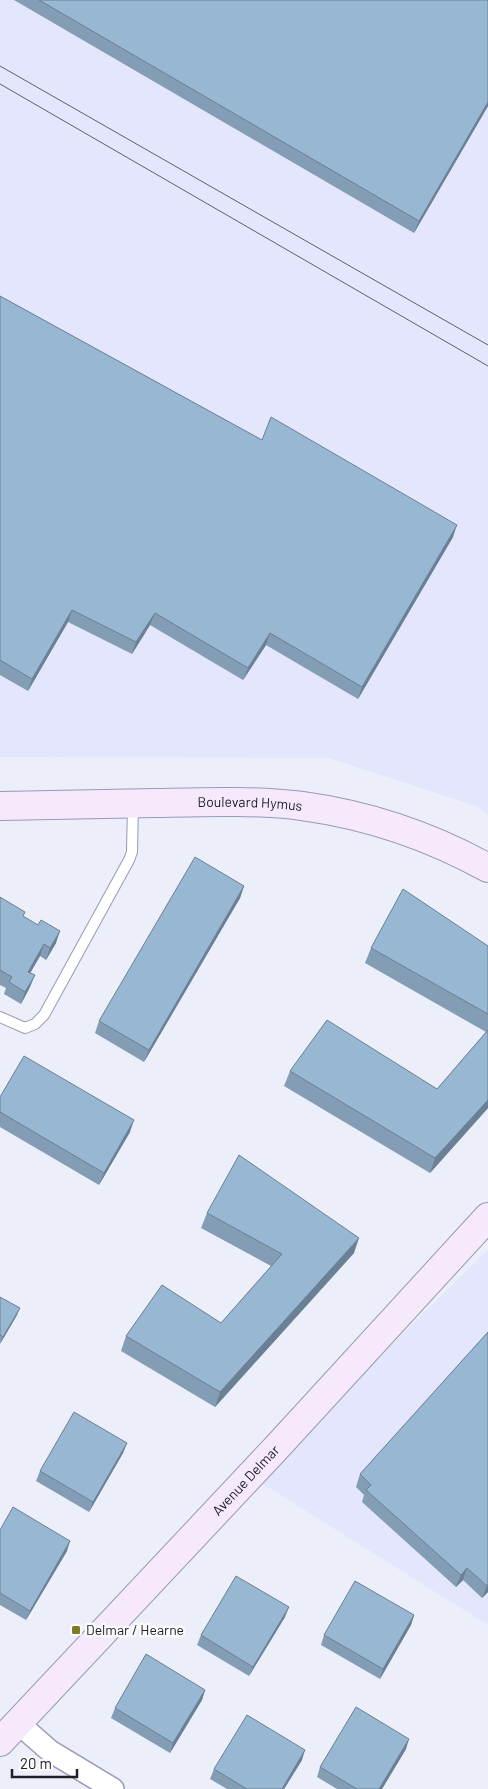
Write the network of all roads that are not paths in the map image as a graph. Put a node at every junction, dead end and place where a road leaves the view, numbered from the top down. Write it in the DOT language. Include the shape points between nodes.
graph roads {
  1 [pos="133,804"];
  2 [pos="0,806"];
  3 [pos="488,868"];
  4 [pos="0,1017"];
  5 [pos="488,1217"];
  6 [pos="9,1732"];
  7 [pos="114,1789"];
  1 -- 2 [label="street, Boulevard Hymus"];
  1 -- 3 [label="street, Boulevard Hymus" via="263,803 342,813 425,838"];
  1 -- 4 [label="lane" via="129,860 44,1015 35,1024 24,1028"];
  5 -- 6 [label="street, Avenue Delmar"];
  6 -- 7 [label="street" via="50,1751"];
}
